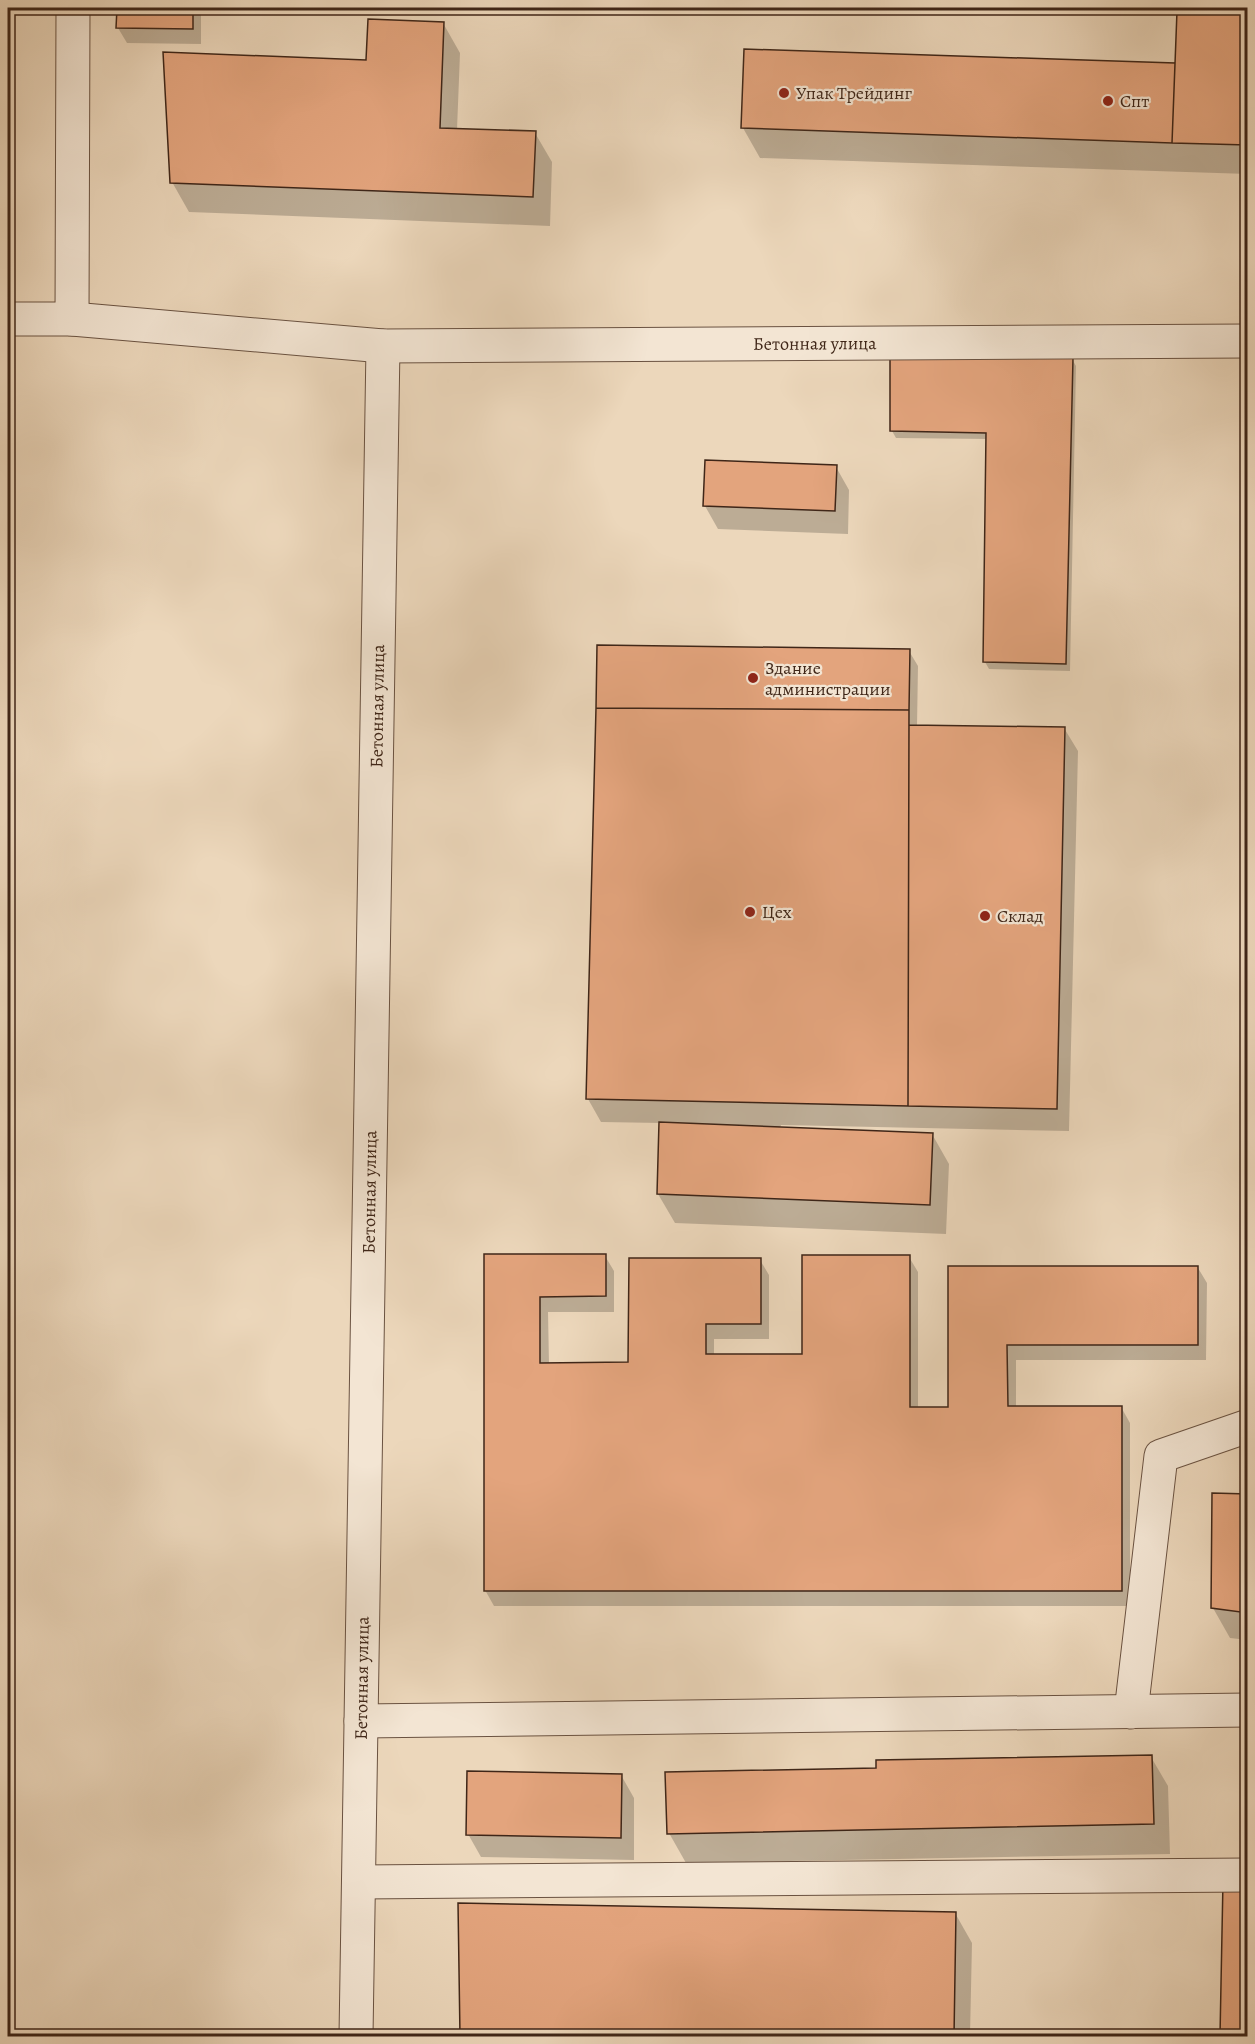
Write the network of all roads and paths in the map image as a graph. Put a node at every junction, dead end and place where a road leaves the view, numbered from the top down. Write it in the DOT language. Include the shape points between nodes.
graph roads {
  1 [pos="73,8"];
  2 [pos="8,319"];
  3 [pos="72,319"];
  4 [pos="1248,340"];
  5 [pos="383,346"];
  6 [pos="1248,1426"];
  7 [pos="1248,1710"];
  8 [pos="1131,1712"];
  9 [pos="361,1721"];
  10 [pos="1248,1875"];
  11 [pos="359,1882"];
  12 [pos="356,2037"];
  1 -- 3 [label="street"];
  2 -- 3 [label="street, Бетонная улица"];
  3 -- 5 [label="street, Бетонная улица"];
  4 -- 5 [label="street, Бетонная улица"];
  5 -- 9 [label="street, Бетонная улица"];
  6 -- 8 [label="street" via="1161,1456"];
  7 -- 8 [label="street"];
  8 -- 9 [label="street"];
  9 -- 11 [label="street, Бетонная улица"];
  10 -- 11 [label="street"];
  11 -- 12 [label="street, Бетонная улица"];
}
